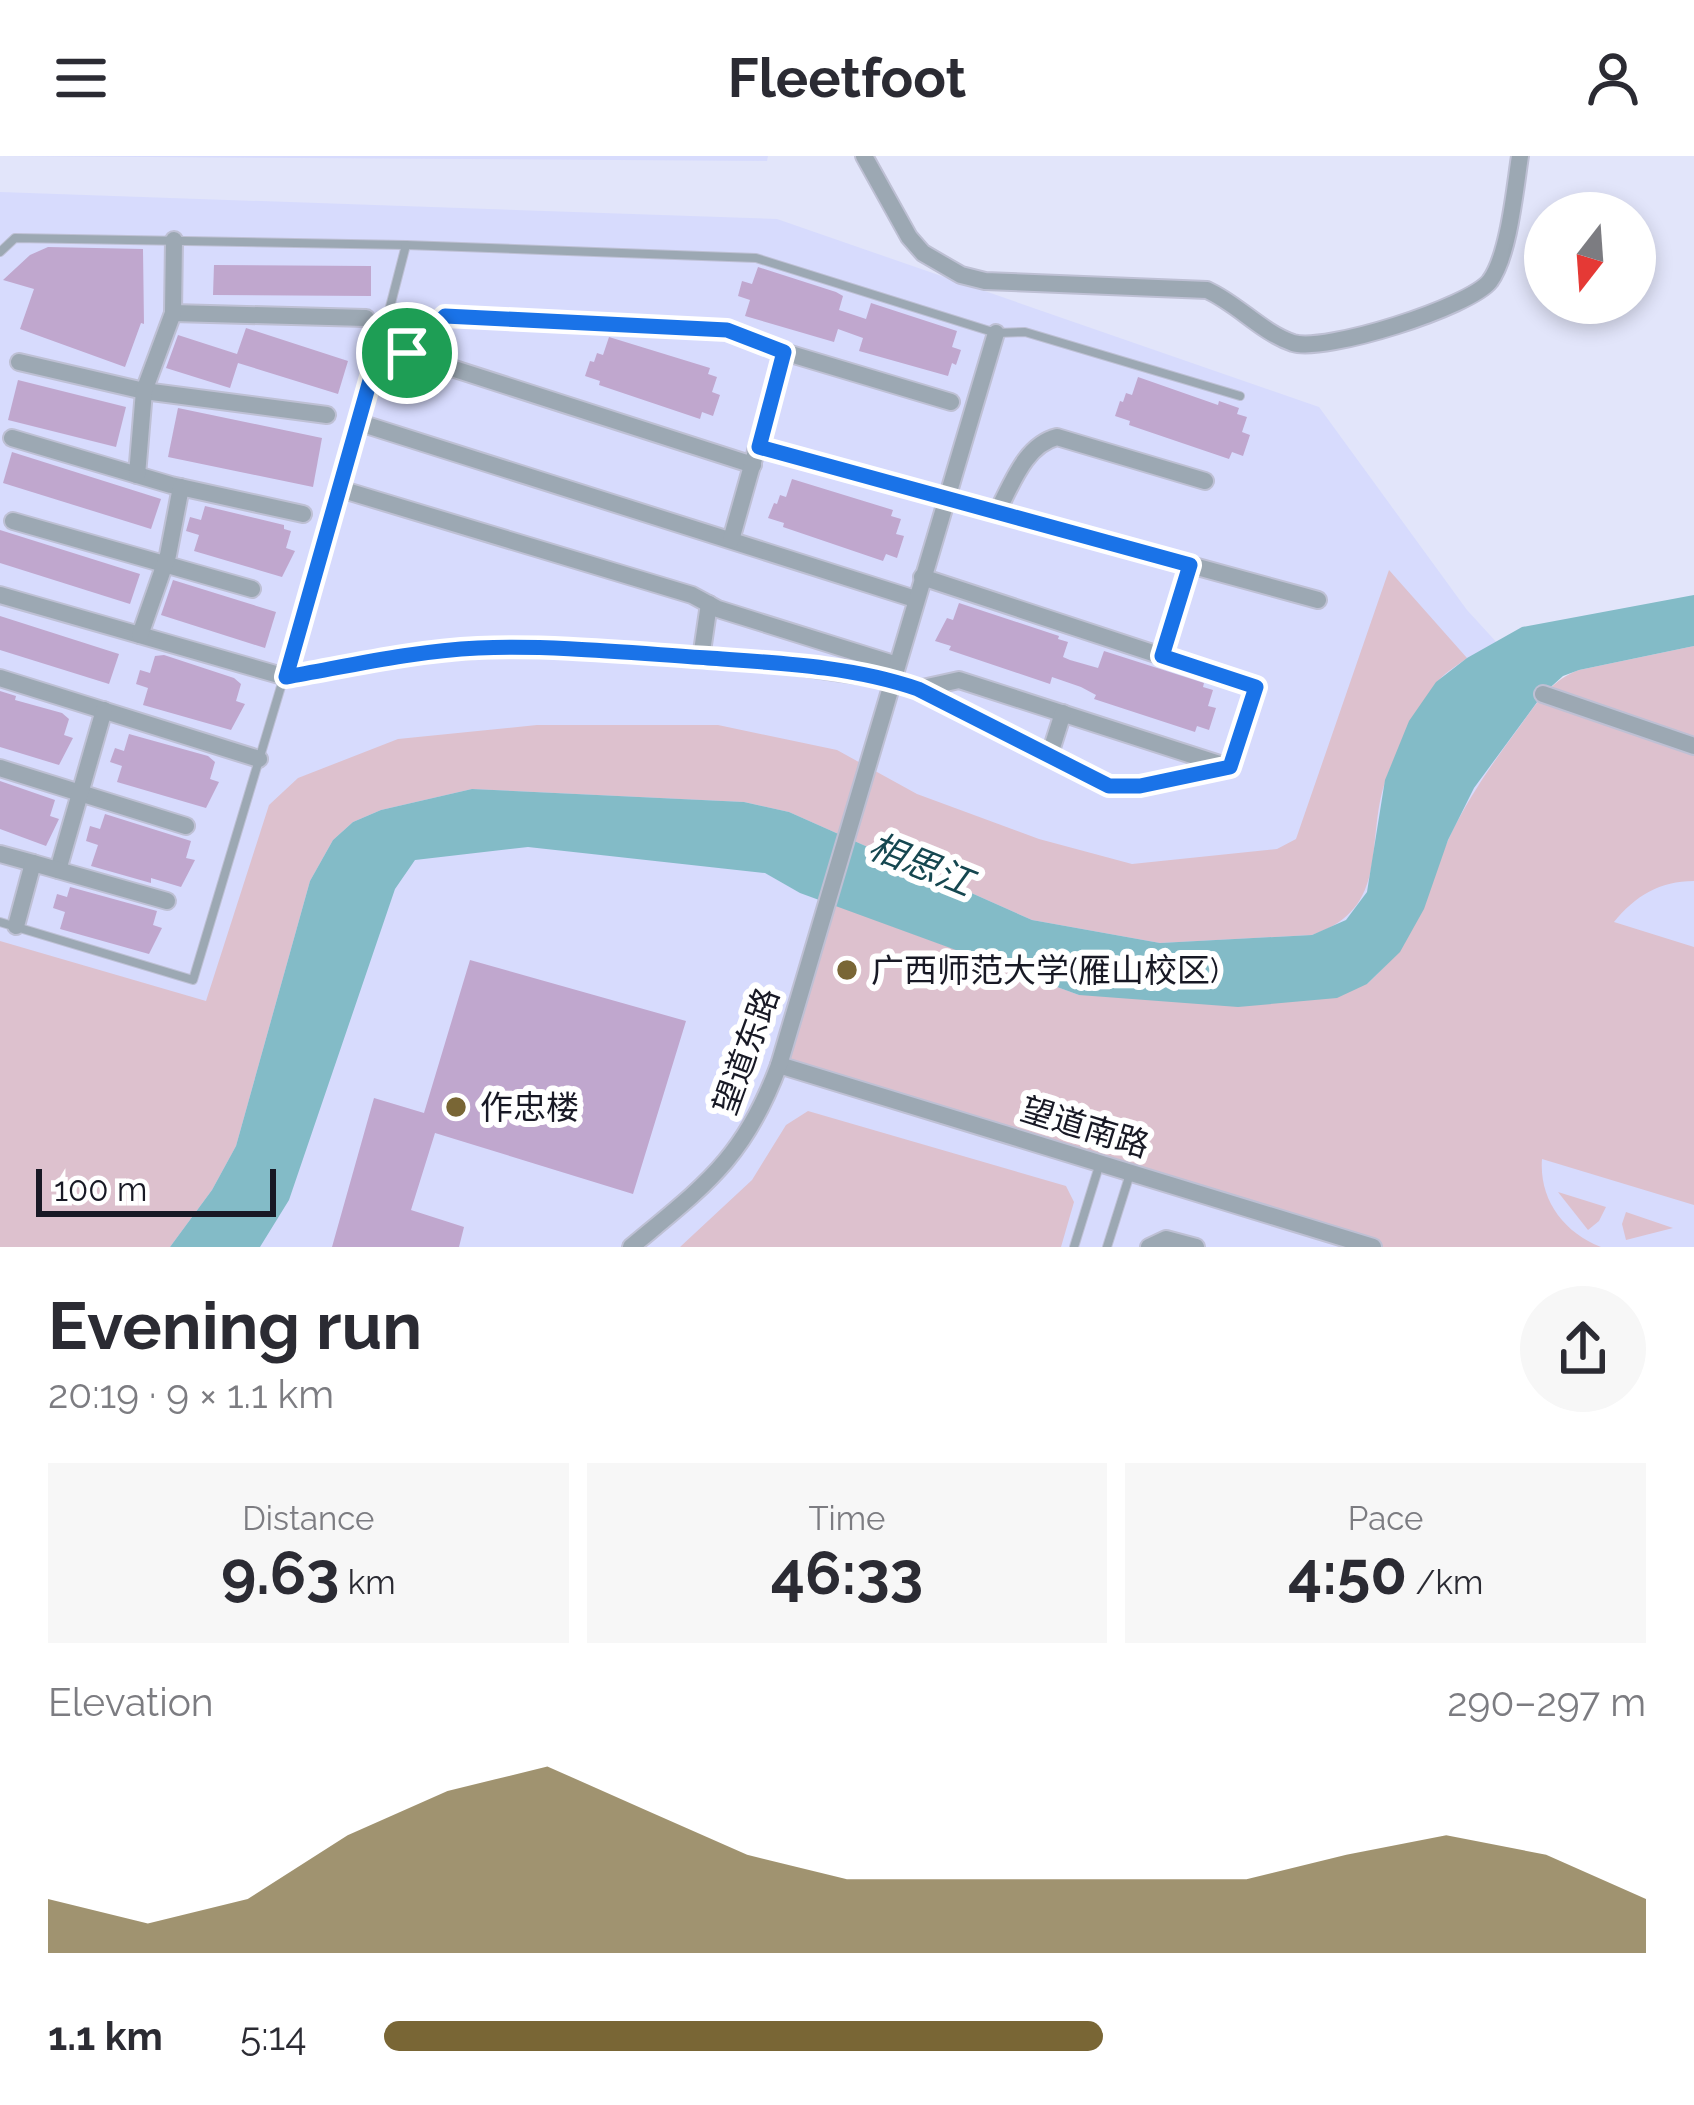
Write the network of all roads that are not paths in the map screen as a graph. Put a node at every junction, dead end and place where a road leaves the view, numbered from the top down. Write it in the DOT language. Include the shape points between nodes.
graph roads {
  1 [pos="864,156"];
  2 [pos="1520,156"];
  3 [pos="174,240"];
  4 [pos="406,244"];
  5 [pos="0,252"];
  6 [pos="173,313"];
  7 [pos="366,319"];
  8 [pos="997,333"];
  9 [pos="380,345"];
  10 [pos="784,352"];
  11 [pos="407,353"];
  12 [pos="20,362"];
  13 [pos="144,392"];
  14 [pos="1240,396"];
  15 [pos="951,401"];
  16 [pos="327,415"];
  17 [pos="360,423"];
  18 [pos="12,438"];
  19 [pos="756,456"];
  20 [pos="137,475"];
  21 [pos="1205,481"];
  22 [pos="182,487"];
  23 [pos="340,489"];
  24 [pos="947,497"];
  25 [pos="997,512"];
  26 [pos="303,514"];
  27 [pos="13,521"];
  28 [pos="731,540"];
  29 [pos="164,564"];
  30 [pos="1190,565"];
  31 [pos="922,578"];
  32 [pos="251,589"];
  33 [pos="0,595"];
  34 [pos="915,599"];
  35 [pos="1318,600"];
  36 [pos="709,604"];
  37 [pos="140,635"];
  38 [pos="1162,656"];
  39 [pos="701,658"];
  40 [pos="895,673"];
  41 [pos="286,677"];
  42 [pos="0,678"];
  43 [pos="918,689"];
  44 [pos="1544,694"];
  45 [pos="104,710"];
  46 [pos="1063,713"];
  47 [pos="1694,746"];
  48 [pos="1048,757"];
  49 [pos="260,759"];
  50 [pos="1230,767"];
  51 [pos="0,768"];
  52 [pos="80,793"];
  53 [pos="186,826"];
  54 [pos="0,854"];
  55 [pos="33,863"];
  56 [pos="58,870"];
  57 [pos="167,901"];
  58 [pos="8,924"];
  59 [pos="779,1065"];
  60 [pos="1100,1163"];
  61 [pos="1130,1173"];
  62 [pos="631,1247"];
  63 [pos="1074,1247"];
  64 [pos="1107,1247"];
  65 [pos="1149,1247"];
  66 [pos="1196,1247"];
  67 [pos="1373,1247"];
  1 -- 2 [label="street" via="909,237 961,275 1207,290 1306,346 1394,326 1486,286 1501,254"];
  3 -- 4 [label="lane"];
  3 -- 5 [label="lane" via="14,238"];
  3 -- 6 [label="street"];
  4 -- 8 [label="lane" via="756,258"];
  4 -- 9 [label="lane"];
  6 -- 7 [label="street"];
  6 -- 13 [label="street"];
  8 -- 14 [label="lane" via="1025,332"];
  8 -- 24 [label="street, 望道东路"];
  9 -- 11 [label="street"];
  9 -- 17 [label="lane"];
  10 -- 11 [label="street" via="727,330 445,316"];
  10 -- 15 [label="street"];
  10 -- 19 [label="street"];
  11 -- 19 [label="street"];
  12 -- 13 [label="street"];
  13 -- 16 [label="street"];
  13 -- 20 [label="street"];
  17 -- 23 [label="lane"];
  17 -- 28 [label="street"];
  18 -- 20 [label="street"];
  19 -- 24 [label="street"];
  19 -- 28 [label="street"];
  20 -- 22 [label="street"];
  21 -- 25 [label="street" via="1057,437 1041,441 1025,461"];
  22 -- 26 [label="street"];
  22 -- 29 [label="street"];
  23 -- 36 [label="street"];
  23 -- 41 [label="lane"];
  24 -- 25 [label="street"];
  24 -- 31 [label="street, 望道东路"];
  25 -- 30 [label="street"];
  27 -- 29 [label="street"];
  28 -- 34 [label="street"];
  29 -- 32 [label="street"];
  29 -- 37 [label="street"];
  30 -- 35 [label="street"];
  30 -- 38 [label="street"];
  31 -- 34 [label="street, 望道东路"];
  31 -- 38 [label="street"];
  33 -- 37 [label="street"];
  34 -- 40 [label="street, 望道东路"];
  36 -- 39 [label="street"];
  36 -- 40 [label="street"];
  37 -- 41 [label="street"];
  38 -- 50 [label="street" via="1256,687"];
  39 -- 40 [label="street"];
  39 -- 41 [label="street" via="475,648"];
  40 -- 43 [label="street"];
  40 -- 59 [label="street, 望道东路"];
  41 -- 49 [label="lane"];
  42 -- 45 [label="street"];
  43 -- 46 [label="street" via="959,680"];
  43 -- 48 [label="street"];
  44 -- 47 [label="street"];
  45 -- 49 [label="street"];
  45 -- 52 [label="street"];
  46 -- 48 [label="street"];
  46 -- 50 [label="street"];
  48 -- 50 [label="street" via="1121,788"];
  49 -- 58 [label="lane" via="193,980"];
  51 -- 52 [label="street"];
  52 -- 53 [label="street"];
  52 -- 56 [label="street"];
  54 -- 55 [label="street"];
  55 -- 56 [label="street"];
  55 -- 58 [label="street"];
  56 -- 57 [label="street"];
  59 -- 60 [label="street, 望道南路"];
  59 -- 62 [label="street, 望道东路" via="762,1112 730,1159"];
  60 -- 61 [label="street, 望道南路"];
  60 -- 63 [label="lane"];
  61 -- 64 [label="lane"];
  61 -- 67 [label="street, 望道南路"];
  65 -- 66 [label="street" via="1166,1239"];
}
